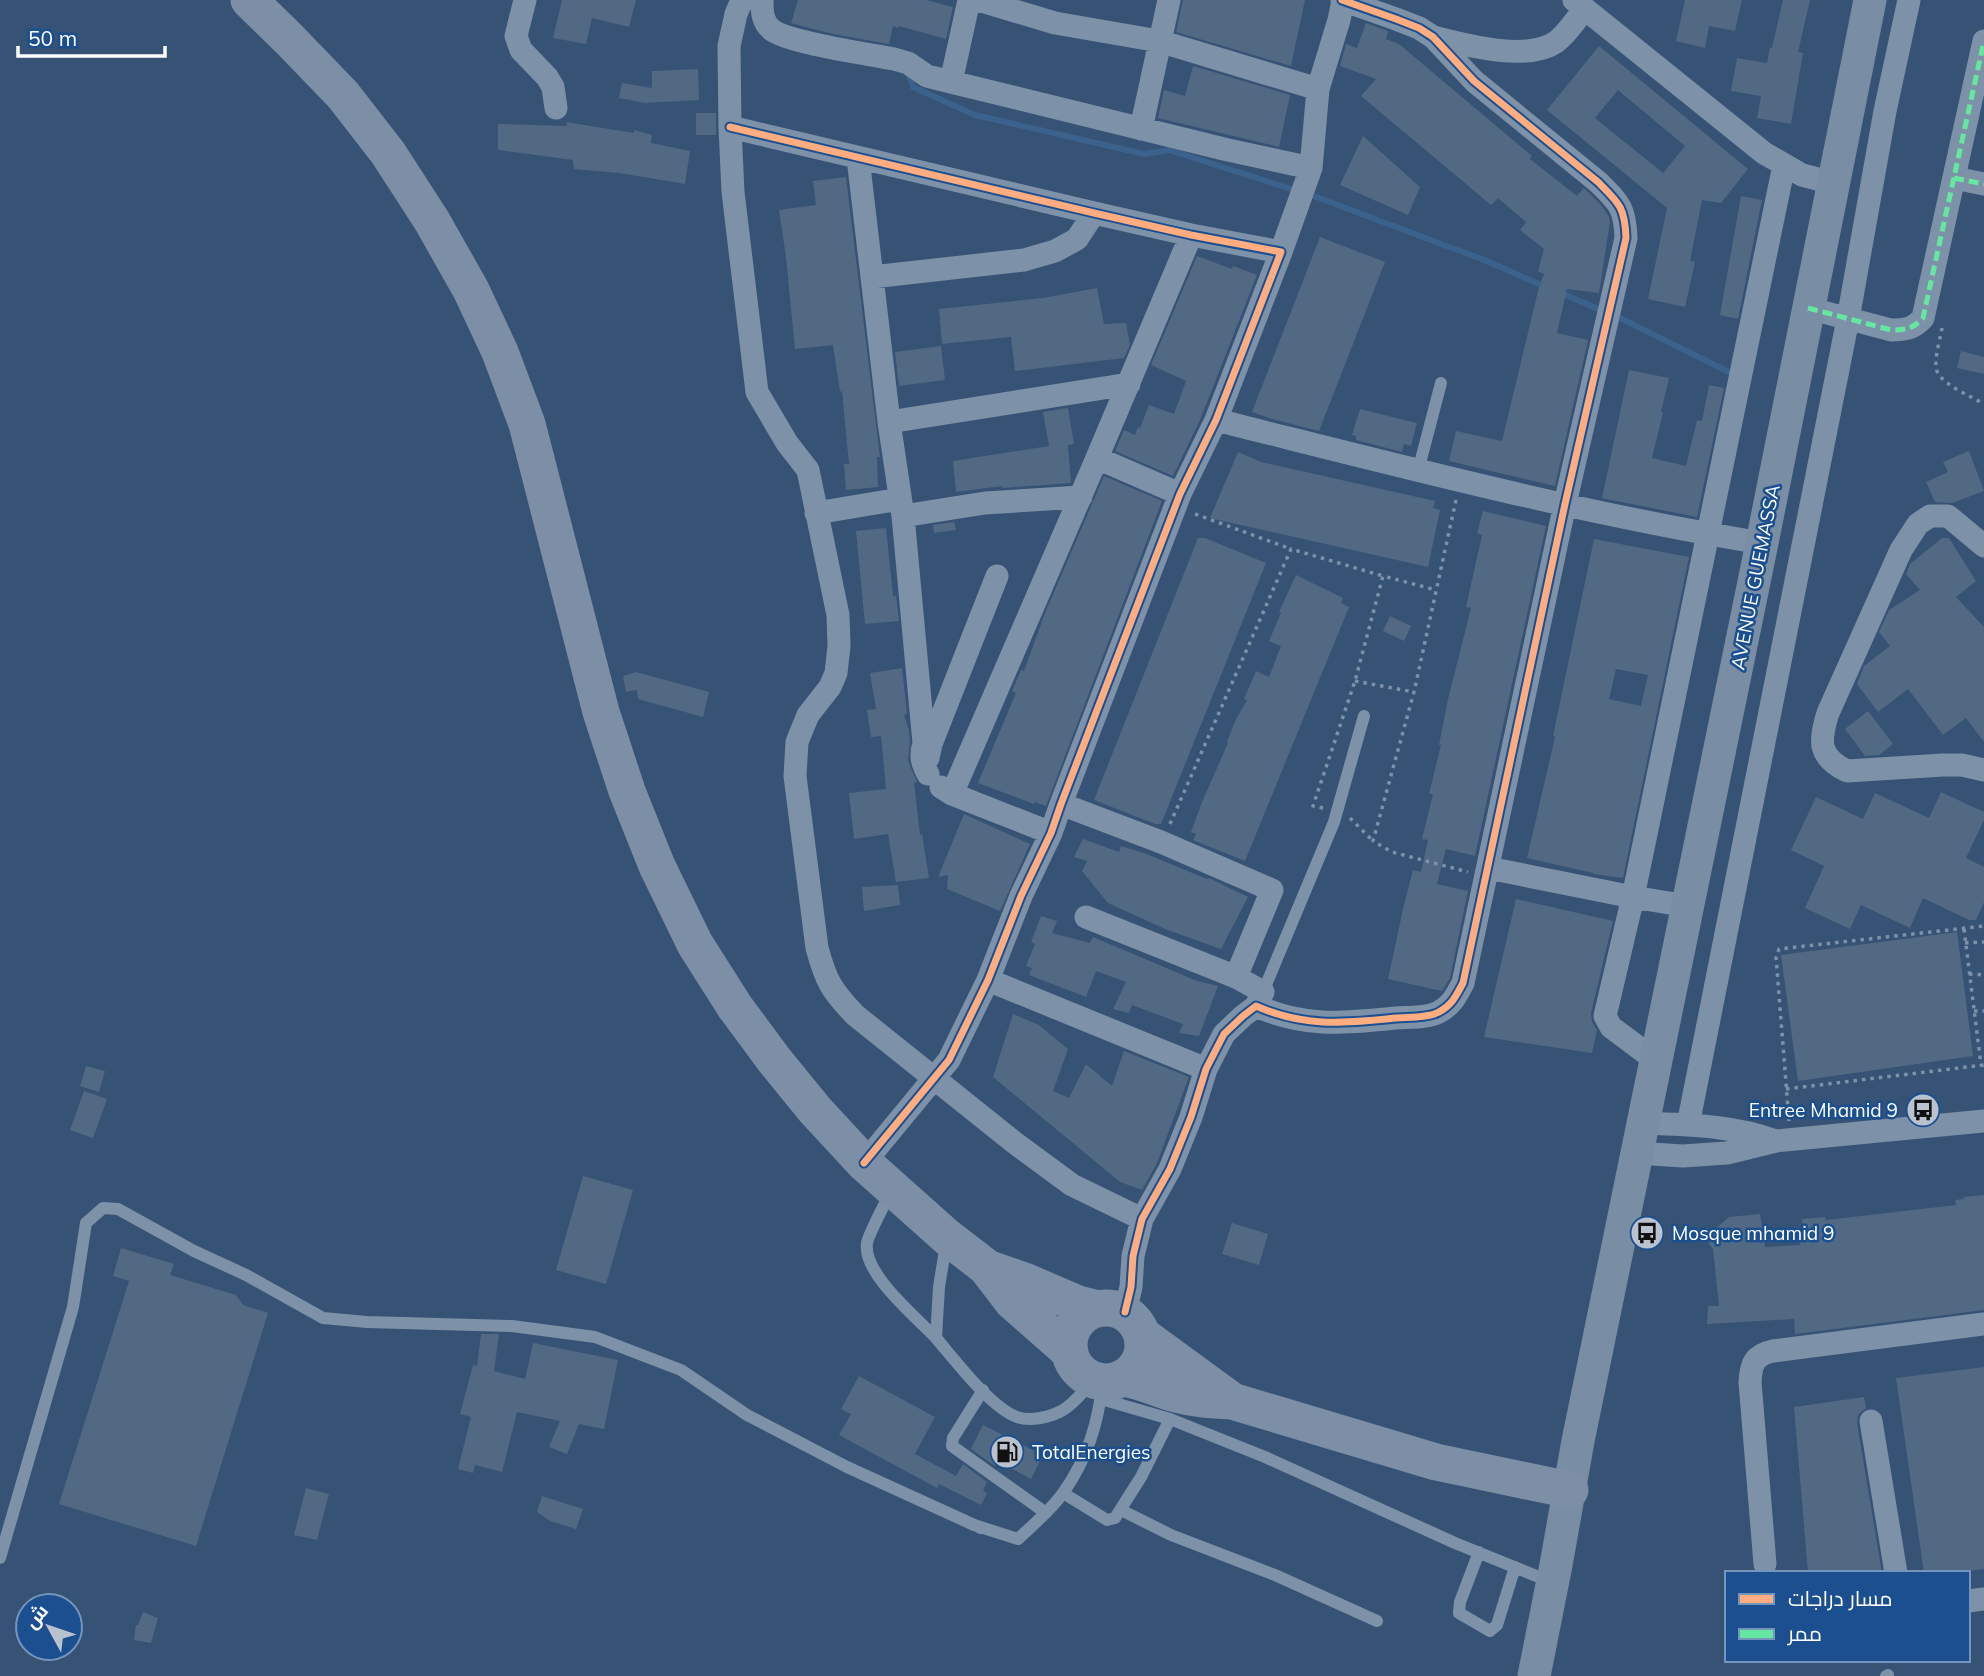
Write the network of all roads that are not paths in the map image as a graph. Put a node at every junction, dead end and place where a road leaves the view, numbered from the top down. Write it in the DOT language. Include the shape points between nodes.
graph roads {
  1 [pos="249,0"];
  2 [pos="525,0"];
  3 [pos="742,0"];
  4 [pos="762,0"];
  5 [pos="969,0"];
  6 [pos="978,0"];
  7 [pos="1169,0"];
  8 [pos="1343,0"];
  9 [pos="1870,0"];
  10 [pos="1909,0"];
  11 [pos="1579,5"];
  12 [pos="1379,6"];
  13 [pos="1433,37"];
  14 [pos="1159,41"];
  15 [pos="1984,41"];
  16 [pos="951,82"];
  17 [pos="1318,89"];
  18 [pos="556,108"];
  19 [pos="730,127"];
  20 [pos="1141,129"];
  21 [pos="858,158"];
  22 [pos="1784,165"];
  23 [pos="1311,168"];
  24 [pos="1954,178"];
  25 [pos="1833,183"];
  26 [pos="1984,184"];
  27 [pos="1094,213"];
  28 [pos="1191,235"];
  29 [pos="1281,252"];
  30 [pos="872,276"];
  31 [pos="1808,309"];
  32 [pos="1848,319"];
  33 [pos="1441,383"];
  34 [pos="1129,384"];
  35 [pos="1216,420"];
  36 [pos="889,422"];
  37 [pos="1097,458"];
  38 [pos="1418,471"];
  39 [pos="1081,497"];
  40 [pos="1178,501"];
  41 [pos="1565,504"];
  42 [pos="901,507"];
  43 [pos="816,513"];
  44 [pos="1708,534"];
  45 [pos="1762,543"];
  46 [pos="1984,546"];
  47 [pos="997,576"];
  48 [pos="1364,716"];
  49 [pos="1984,771"];
  50 [pos="928,774"];
  51 [pos="952,794"];
  52 [pos="1060,804"];
  53 [pos="1051,833"];
  54 [pos="1487,872"];
  55 [pos="1633,897"];
  56 [pos="1687,906"];
  57 [pos="1086,917"];
  58 [pos="1236,977"];
  59 [pos="988,980"];
  60 [pos="1260,999"];
  61 [pos="1655,1060"];
  62 [pos="1206,1069"];
  63 [pos="935,1079"];
  64 [pos="1984,1121"];
  65 [pos="1688,1125"];
  66 [pos="1639,1138"];
  67 [pos="1783,1140"];
  68 [pos="864,1163"];
  69 [pos="892,1189"];
  70 [pos="1142,1219"];
  71 [pos="947,1237"];
  72 [pos="986,1267"];
  73 [pos="1121,1319"];
  74 [pos="1984,1324"];
  75 [pos="936,1338"];
  76 [pos="1070,1352"];
  77 [pos="1105,1385"];
  78 [pos="983,1390"];
  79 [pos="1232,1401"];
  80 [pos="1170,1419"];
  81 [pos="1871,1421"];
  82 [pos="1570,1490"];
  83 [pos="1063,1493"];
  84 [pos="1121,1510"];
  85 [pos="1046,1513"];
  86 [pos="1479,1552"];
  87 [pos="0,1558"];
  88 [pos="1765,1564"];
  89 [pos="1515,1567"];
  90 [pos="1896,1571"];
  91 [pos="1552,1583"];
  92 [pos="1377,1621"];
  93 [pos="1534,1676"];
  1 -- 68 [label="main road" via="343,95 388,153 471,290 527,424 601,712 657,866 695,944 735,1007 807,1100"];
  2 -- 18 [label="street" via="516,36 521,50 547,76"];
  3 -- 19 [label="street" via="729,46"];
  4 -- 16 [label="street" via="765,21 781,34 894,59"];
  5 -- 16 [label="street"];
  6 -- 14 [label="street" via="1055,23"];
  7 -- 14 [label="street"];
  8 -- 12 [label="street"];
  8 -- 17 [label="street"];
  9 -- 25 [label="main road, AVENUE GUEMASSA"];
  10 -- 32 [label="street"];
  11 -- 13 [label="street" via="1557,42 1539,50 1515,51"];
  11 -- 22 [label="street"];
  12 -- 13 [label="street"];
  13 -- 41 [label="street" via="1474,81 1598,183 1626,216 1621,266"];
  14 -- 17 [label="street"];
  14 -- 20 [label="street"];
  15 -- 24 [label="street"];
  16 -- 20 [label="street"];
  17 -- 23 [label="street"];
  19 -- 21 [label="street"];
  19 -- 43 [label="street" via="734,205 758,392 808,470"];
  20 -- 23 [label="street"];
  21 -- 27 [label="street"];
  21 -- 30 [label="street"];
  22 -- 25 [label="street"];
  22 -- 44 [label="street"];
  23 -- 29 [label="street"];
  24 -- 26 [label="street"];
  24 -- 32 [label="street" via="1923,318 1905,330"];
  25 -- 31 [label="main road, AVENUE GUEMASSA"];
  27 -- 28 [label="street"];
  27 -- 30 [label="street" via="1077,239 1024,260"];
  28 -- 29 [label="street"];
  28 -- 34 [label="street"];
  29 -- 35 [label="street"];
  30 -- 36 [label="street"];
  31 -- 32 [label="street"];
  31 -- 45 [label="main road, AVENUE GUEMASSA"];
  32 -- 65 [label="street"];
  33 -- 38 [label="lane"];
  34 -- 36 [label="street"];
  34 -- 37 [label="street"];
  35 -- 38 [label="street"];
  35 -- 40 [label="street"];
  36 -- 42 [label="street"];
  37 -- 39 [label="street"];
  37 -- 40 [label="street"];
  38 -- 41 [label="street"];
  39 -- 42 [label="street"];
  39 -- 51 [label="street"];
  40 -- 52 [label="street"];
  41 -- 44 [label="street"];
  41 -- 54 [label="street"];
  42 -- 43 [label="street"];
  42 -- 50 [label="street" via="921,753"];
  43 -- 63 [label="street" via="838,615 839,646 830,687 808,715 797,742 795,776 817,948 836,995"];
  44 -- 45 [label="street"];
  44 -- 55 [label="street"];
  45 -- 56 [label="main road, AVENUE GUEMASSA"];
  46 -- 49 [label="street" via="1948,516 1930,516 1918,524 1901,550 1821,735 1824,751 1834,765 1847,771 1962,765"];
  47 -- 50 [label="street" via="931,744"];
  48 -- 60 [label="lane" via="1334,822"];
  50 -- 51 [label="street"];
  51 -- 53 [label="street"];
  52 -- 53 [label="street"];
  52 -- 58 [label="street" via="1272,890"];
  53 -- 59 [label="street"];
  54 -- 55 [label="street"];
  54 -- 60 [label="street" via="1463,983 1452,1004 1436,1014 1316,1022 1279,1016"];
  55 -- 56 [label="street"];
  55 -- 61 [label="street" via="1605,1016 1611,1027"];
  56 -- 61 [label="main road, AVENUE GUEMASSA"];
  57 -- 58 [label="street"];
  58 -- 60 [label="street"];
  59 -- 62 [label="street"];
  59 -- 63 [label="street"];
  60 -- 62 [label="street" via="1224,1034"];
  61 -- 66 [label="main road, AVENUE GUEMASSA"];
  62 -- 70 [label="street" via="1170,1170"];
  63 -- 68 [label="street"];
  63 -- 70 [label="street" via="1072,1185"];
  64 -- 67 [label="street"];
  65 -- 66 [label="street"];
  65 -- 67 [label="street" via="1730,1128"];
  66 -- 67 [label="street" via="1683,1156 1727,1153"];
  66 -- 82 [label="main road, AVENUE GUEMASSA"];
  68 -- 69 [label="main road"];
  69 -- 71 [label="main road"];
  69 -- 75 [label="lane" via="867,1243 869,1262 878,1278"];
  70 -- 73 [label="street"];
  71 -- 72 [label="main road"];
  71 -- 75 [label="lane"];
  72 -- 73 [label="main road"];
  72 -- 76 [label="main road" via="1012,1301"];
  73 -- 76 [label="main road" via="1085,1314 1071,1333"];
  73 -- 77 [label="main road" via="1143,1349 1133,1370"];
  73 -- 79 [label="main road"];
  74 -- 88 [label="street" via="1773,1351 1755,1359 1750,1382"];
  75 -- 78 [label="lane"];
  76 -- 77 [label="main road" via="1078,1369"];
  77 -- 78 [label="lane" via="1044,1418 1018,1418"];
  77 -- 79 [label="main road" via="1135,1380 1202,1400"];
  77 -- 80 [label="lane"];
  77 -- 83 [label="lane" via="1097,1423"];
  78 -- 85 [label="lane" via="952,1446"];
  79 -- 82 [label="main road" via="1436,1462"];
  80 -- 84 [label="lane"];
  80 -- 86 [label="lane"];
  81 -- 90 [label="street"];
  82 -- 91 [label="main road, AVENUE GUEMASSA"];
  83 -- 84 [label="lane" via="1107,1520"];
  83 -- 85 [label="lane"];
  84 -- 92 [label="lane"];
  85 -- 87 [label="lane" via="1018,1539 981,1528 747,1415 681,1370 595,1337 512,1326 323,1318 118,1209 103,1208 86,1223 73,1307"];
  86 -- 89 [label="lane"];
  86 -- 89 [label="lane" via="1459,1613 1490,1631 1497,1625"];
  89 -- 91 [label="lane"];
  91 -- 93 [label="main road, AVENUE GUEMASSA"];
}
